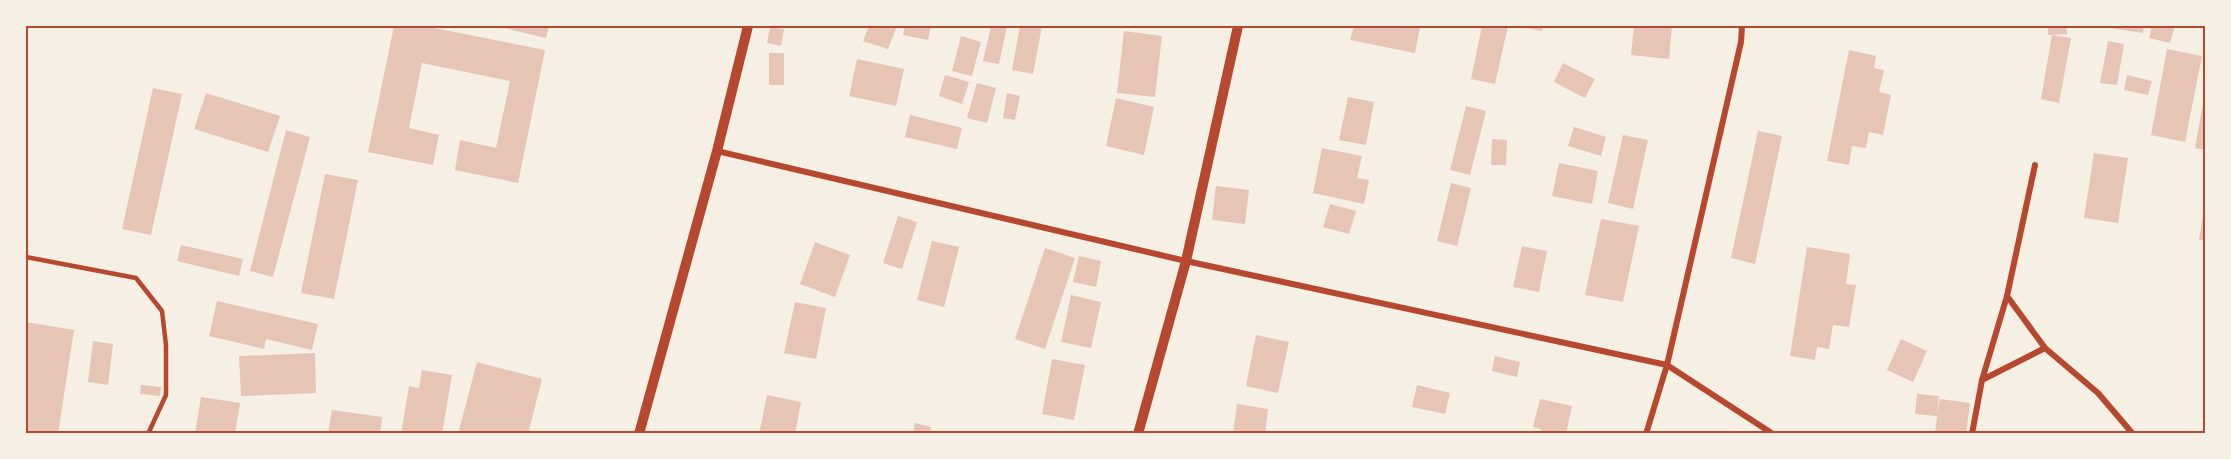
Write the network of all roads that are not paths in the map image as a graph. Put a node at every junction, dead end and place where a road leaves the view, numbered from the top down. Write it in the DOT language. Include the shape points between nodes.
graph roads {
  1 [pos="748,26"];
  2 [pos="1238,26"];
  3 [pos="1742,26"];
  4 [pos="717,151"];
  5 [pos="2036,165"];
  6 [pos="26,257"];
  7 [pos="1186,261"];
  8 [pos="2007,296"];
  9 [pos="2045,348"];
  10 [pos="1667,365"];
  11 [pos="1982,380"];
  12 [pos="148,434"];
  13 [pos="639,434"];
  14 [pos="1138,434"];
  15 [pos="1647,434"];
  16 [pos="1773,434"];
  17 [pos="1972,434"];
  18 [pos="2133,434"];
  1 -- 4 [label="street"];
  2 -- 7 [label="street"];
  3 -- 10 [label="street"];
  4 -- 7 [label="street"];
  4 -- 13 [label="street"];
  5 -- 8 [label="street"];
  6 -- 12 [label="lane" via="136,278 162,311 166,395"];
  7 -- 10 [label="street"];
  7 -- 14 [label="street"];
  8 -- 9 [label="street"];
  8 -- 11 [label="street"];
  9 -- 11 [label="street"];
  9 -- 18 [label="street" via="2098,393"];
  10 -- 15 [label="street"];
  10 -- 16 [label="street"];
  11 -- 17 [label="street"];
}
